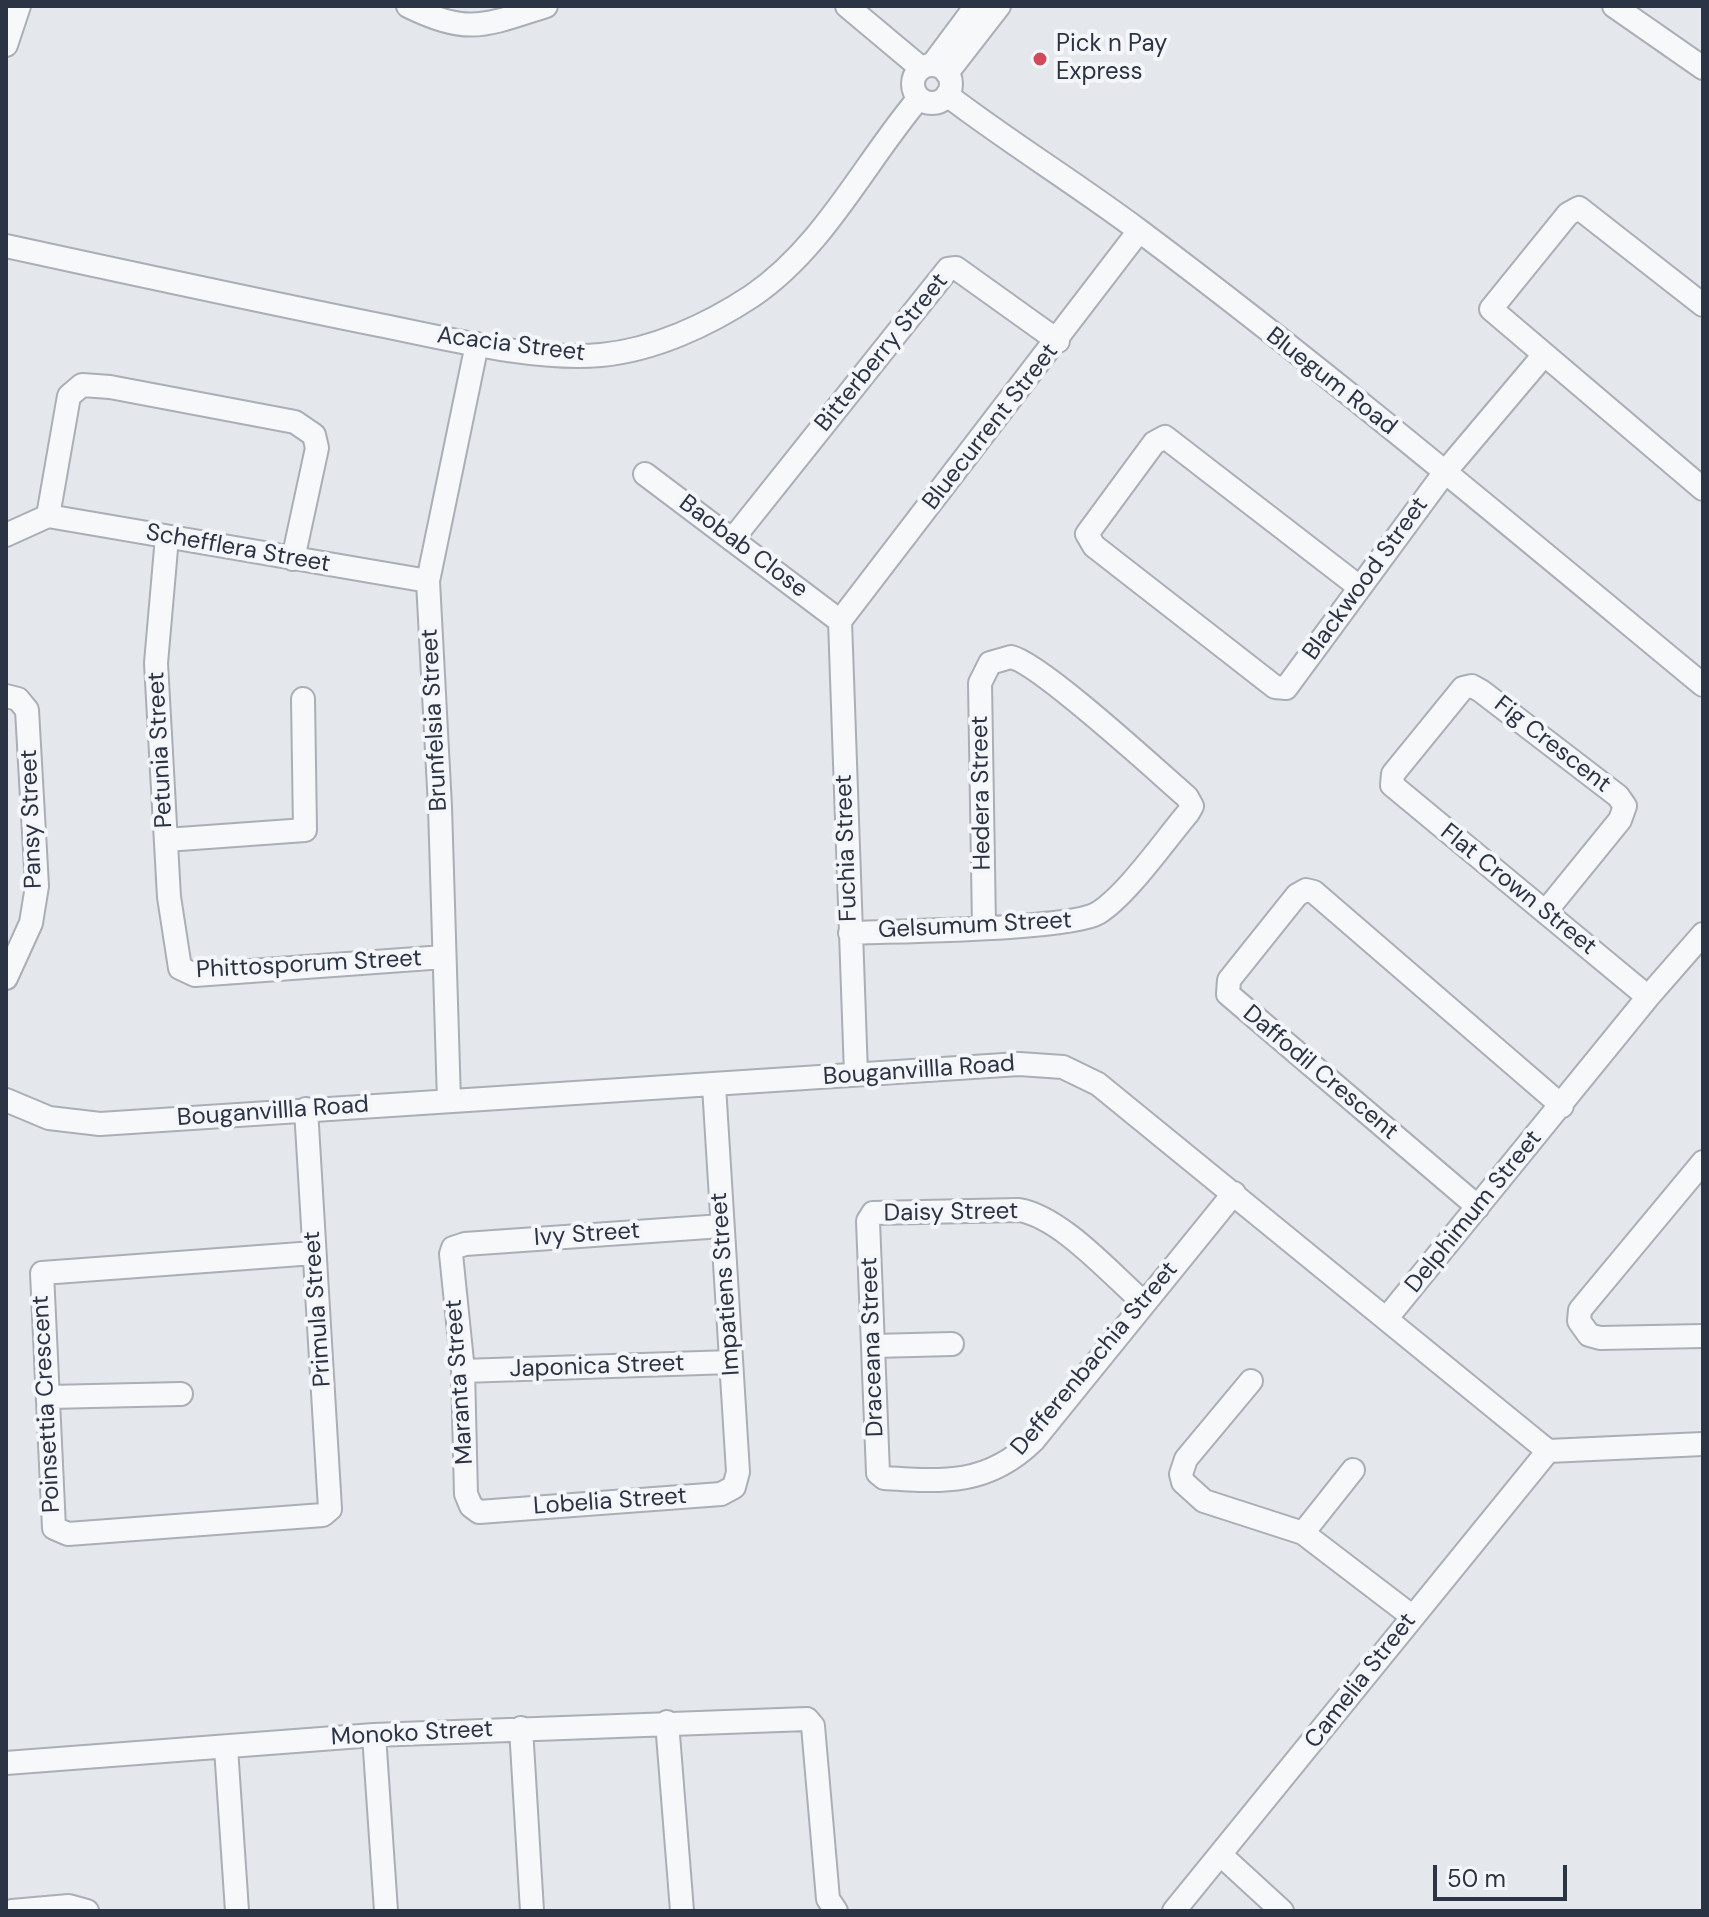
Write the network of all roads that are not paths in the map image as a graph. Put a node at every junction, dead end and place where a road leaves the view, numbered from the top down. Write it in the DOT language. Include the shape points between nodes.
graph roads {
  1 [pos="19,6"];
  2 [pos="408,6"];
  3 [pos="546,6"];
  4 [pos="847,6"];
  5 [pos="976,6"];
  6 [pos="999,6"];
  7 [pos="1614,6"];
  8 [pos="6,45"];
  9 [pos="1703,68"];
  10 [pos="937,75"];
  11 [pos="1139,231"];
  12 [pos="6,246"];
  13 [pos="1703,305"];
  14 [pos="1058,341"];
  15 [pos="477,344"];
  16 [pos="1543,356"];
  17 [pos="1445,472"];
  18 [pos="645,474"];
  19 [pos="1703,489"];
  20 [pos="48,516"];
  21 [pos="6,535"];
  22 [pos="167,537"];
  23 [pos="732,540"];
  24 [pos="293,559"];
  25 [pos="428,581"];
  26 [pos="1358,586"];
  27 [pos="840,621"];
  28 [pos="990,663"];
  29 [pos="1703,685"];
  30 [pos="303,699"];
  31 [pos="15,700"];
  32 [pos="1391,782"];
  33 [pos="166,840"];
  34 [pos="1546,911"];
  35 [pos="984,926"];
  36 [pos="850,933"];
  37 [pos="1703,934"];
  38 [pos="14,944"];
  39 [pos="444,957"];
  40 [pos="178,964"];
  41 [pos="6,978"];
  42 [pos="1648,997"];
  43 [pos="856,1074"];
  44 [pos="714,1086"];
  45 [pos="6,1100"];
  46 [pos="449,1101"];
  47 [pos="1562,1106"];
  48 [pos="306,1109"];
  49 [pos="1703,1162"];
  50 [pos="1234,1193"];
  51 [pos="1478,1207"];
  52 [pos="871,1214"];
  53 [pos="722,1226"];
  54 [pos="453,1248"];
  55 [pos="314,1253"];
  56 [pos="1143,1302"];
  57 [pos="1386,1319"];
  58 [pos="1703,1336"];
  59 [pos="952,1344"];
  60 [pos="874,1346"];
  61 [pos="731,1362"];
  62 [pos="463,1371"];
  63 [pos="1251,1381"];
  64 [pos="181,1394"];
  65 [pos="49,1397"];
  66 [pos="1703,1444"];
  67 [pos="1548,1451"];
  68 [pos="1353,1470"];
  69 [pos="882,1477"];
  70 [pos="736,1483"];
  71 [pos="330,1509"];
  72 [pos="479,1512"];
  73 [pos="1303,1533"];
  74 [pos="1413,1617"];
  75 [pos="667,1722"];
  76 [pos="521,1728"];
  77 [pos="374,1735"];
  78 [pos="226,1748"];
  79 [pos="6,1763"];
  80 [pos="1222,1856"];
  81 [pos="12,1911"];
  82 [pos="87,1911"];
  83 [pos="237,1911"];
  84 [pos="386,1911"];
  85 [pos="532,1911"];
  86 [pos="682,1911"];
  87 [pos="836,1911"];
  88 [pos="1174,1911"];
  89 [pos="1282,1911"];
  1 -- 8 [label="street"];
  2 -- 3 [label="street" via="464,26"];
  4 -- 10 [label="street, Bluegum Road"];
  5 -- 10 [label="street"];
  6 -- 10 [label="street"];
  7 -- 9 [label="street"];
  10 -- 11 [label="street, Bluegum Road" via="1008,141"];
  10 -- 15 [label="street, Acacia Street" via="932,103 919,98 797,256 753,295 714,318 646,346 599,355"];
  11 -- 14 [label="street, Bluecurrent Street"];
  11 -- 17 [label="street, Bluegum Road"];
  12 -- 15 [label="street, Acacia Street"];
  13 -- 16 [label="street" via="1576,208 1491,307"];
  14 -- 23 [label="street, Bitterberry Street" via="956,268 948,269"];
  14 -- 27 [label="street, Bluecurrent Street"];
  15 -- 25 [label="street, Brunfelsia Street"];
  16 -- 17 [label="street"];
  16 -- 19 [label="street"];
  17 -- 26 [label="street, Blackwood Street"];
  17 -- 29 [label="street, Bluegum Road"];
  18 -- 23 [label="street, Baobab Close"];
  20 -- 21 [label="street"];
  20 -- 22 [label="street, Schefflera Street"];
  20 -- 24 [label="street" via="69,396 82,385 110,387 295,422 308,429 317,448"];
  22 -- 24 [label="street, Schefflera Street"];
  22 -- 33 [label="street, Petunia Street" via="156,640"];
  23 -- 27 [label="street, Baobab Close"];
  24 -- 25 [label="street, Schefflera Street"];
  25 -- 39 [label="street, Brunfelsia Street"];
  26 -- 26 [label="street, Blackwood Street" via="1165,437 1154,443 1087,537 1282,690"];
  27 -- 36 [label="street, Fuchia Street"];
  28 -- 35 [label="street, Hedera Street" via="980,683"];
  28 -- 35 [label="street, Gelsumum Street" via="1011,657 1029,666 1192,804 1095,915 1076,921"];
  30 -- 33 [label="street" via="305,830"];
  31 -- 38 [label="street, Pansy Street" via="28,717 37,863 35,906"];
  32 -- 34 [label="street, Flat Crown Street"];
  32 -- 34 [label="street, Fig Crescent" via="1457,692 1472,686 1618,796 1626,808 1623,816"];
  33 -- 40 [label="street, Petunia Street"];
  34 -- 42 [label="street, Flat Crown Street"];
  35 -- 36 [label="street, Gelsumum Street"];
  36 -- 43 [label="street, Fuchia Street"];
  37 -- 42 [label="street, Delphimum Street"];
  38 -- 41 [label="street, Pansy Street"];
  39 -- 40 [label="street, Phittosporum Street" via="195,975"];
  39 -- 46 [label="street, Brunfelsia Street"];
  42 -- 47 [label="street, Delphimum Street"];
  43 -- 44 [label="street, Bouganvillla Road"];
  43 -- 50 [label="street, Bouganvillla Road" via="1019,1064 1063,1067 1098,1084"];
  44 -- 46 [label="street, Bouganvillla Road"];
  44 -- 53 [label="street, Impatiens Street"];
  45 -- 48 [label="street, Bouganvillla Road" via="49,1118 100,1124"];
  46 -- 48 [label="street, Bouganvillla Road"];
  47 -- 51 [label="street, Delphimum Street"];
  47 -- 51 [label="street, Daffodil Crescent" via="1314,892 1297,895 1229,980 1228,994"];
  48 -- 55 [label="street, Primula Street"];
  49 -- 58 [label="street" via="1579,1316 1589,1335 1600,1338"];
  50 -- 56 [label="street, Defferenbachia Street"];
  50 -- 57 [label="street, Bouganvillla Road"];
  51 -- 57 [label="street, Delphimum Street"];
  52 -- 56 [label="street, Daisy Street" via="1033,1213 1067,1235"];
  52 -- 60 [label="street, Draceana Street"];
  53 -- 54 [label="street, Ivy Street"];
  53 -- 61 [label="street, Impatiens Street"];
  54 -- 62 [label="street, Maranta Street"];
  55 -- 65 [label="street, Poinsettia Crescent" via="45,1271 40,1277"];
  55 -- 71 [label="street, Primula Street"];
  56 -- 69 [label="street, Defferenbachia Street" via="1033,1441 1009,1463 974,1476"];
  57 -- 67 [label="street, Bouganvillla Road"];
  59 -- 60 [label="street"];
  60 -- 69 [label="street, Draceana Street" via="877,1471"];
  61 -- 62 [label="street, Japonica Street"];
  61 -- 70 [label="street, Impatiens Street"];
  62 -- 72 [label="street, Maranta Street" via="466,1494"];
  63 -- 73 [label="street" via="1186,1459 1183,1482 1204,1501"];
  64 -- 65 [label="street"];
  65 -- 71 [label="street, Poinsettia Crescent" via="54,1528 60,1532 323,1515"];
  66 -- 67 [label="street"];
  67 -- 74 [label="street, Camelia Street"];
  68 -- 73 [label="street"];
  70 -- 72 [label="street, Lobelia Street" via="721,1494"];
  73 -- 74 [label="street"];
  74 -- 80 [label="street, Camelia Street"];
  75 -- 76 [label="street, Monoko Street"];
  75 -- 86 [label="street"];
  75 -- 87 [label="street, Monoko Street" via="807,1719 814,1729 826,1886"];
  76 -- 77 [label="street, Monoko Street"];
  76 -- 85 [label="street"];
  77 -- 78 [label="street, Monoko Street"];
  77 -- 84 [label="street"];
  78 -- 79 [label="street, Monoko Street"];
  78 -- 83 [label="street"];
  80 -- 88 [label="street, Camelia Street"];
  80 -- 89 [label="street"];
  81 -- 82 [label="street" via="69,1906"];
}
